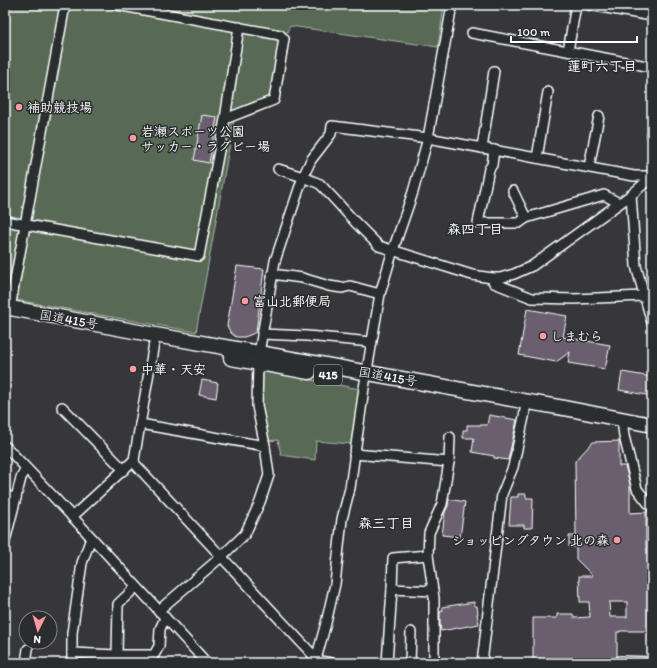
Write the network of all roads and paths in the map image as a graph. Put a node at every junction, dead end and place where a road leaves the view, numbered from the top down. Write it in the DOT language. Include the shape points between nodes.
graph roads {
  1 [pos="65,5"];
  2 [pos="117,5"];
  3 [pos="452,5"];
  4 [pos="576,5"];
  5 [pos="590,5"];
  6 [pos="652,16"];
  7 [pos="239,27"];
  8 [pos="472,33"];
  9 [pos="568,51"];
  10 [pos="652,67"];
  11 [pos="494,71"];
  12 [pos="548,92"];
  13 [pos="599,116"];
  14 [pos="225,119"];
  15 [pos="428,138"];
  16 [pos="482,148"];
  17 [pos="494,150"];
  18 [pos="537,158"];
  19 [pos="589,167"];
  20 [pos="278,169"];
  21 [pos="303,177"];
  22 [pos="652,177"];
  23 [pos="513,191"];
  24 [pos="631,195"];
  25 [pos="619,203"];
  26 [pos="526,218"];
  27 [pos="5,221"];
  28 [pos="24,224"];
  29 [pos="393,250"];
  30 [pos="272,274"];
  31 [pos="492,278"];
  32 [pos="380,294"];
  33 [pos="648,294"];
  34 [pos="7,311"];
  35 [pos="652,322"];
  36 [pos="262,334"];
  37 [pos="371,342"];
  38 [pos="154,343"];
  39 [pos="258,358"];
  40 [pos="366,377"];
  41 [pos="526,406"];
  42 [pos="62,407"];
  43 [pos="140,424"];
  44 [pos="622,424"];
  45 [pos="652,425"];
  46 [pos="652,434"];
  47 [pos="450,437"];
  48 [pos="5,446"];
  49 [pos="265,446"];
  50 [pos="354,454"];
  51 [pos="134,460"];
  52 [pos="449,462"];
  53 [pos="26,468"];
  54 [pos="124,470"];
  55 [pos="5,496"];
  56 [pos="16,498"];
  57 [pos="652,508"];
  58 [pos="72,516"];
  59 [pos="91,538"];
  60 [pos="5,541"];
  61 [pos="428,555"];
  62 [pos="221,557"];
  63 [pos="136,587"];
  64 [pos="392,589"];
  65 [pos="433,591"];
  66 [pos="158,611"];
  67 [pos="165,618"];
  68 [pos="411,632"];
  69 [pos="28,650"];
  70 [pos="72,653"];
  71 [pos="117,655"];
  72 [pos="314,662"];
  73 [pos="620,662"];
  74 [pos="652,662"];
  75 [pos="26,663"];
  76 [pos="72,663"];
  77 [pos="207,663"];
  78 [pos="331,663"];
  79 [pos="387,663"];
  80 [pos="410,663"];
  81 [pos="434,663"];
  82 [pos="482,663"];
  1 -- 28 [label="street"];
  2 -- 7 [label="street"];
  3 -- 15 [label="street"];
  4 -- 9 [label="street"];
  5 -- 6 [label="street"];
  7 -- 14 [label="street"];
  7 -- 14 [label="street" via="280,35 284,43 274,100"];
  8 -- 9 [label="street"];
  9 -- 10 [label="street"];
  11 -- 16 [label="street"];
  12 -- 18 [label="street"];
  13 -- 19 [label="street"];
  14 -- 28 [label="street" via="199,256"];
  15 -- 16 [label="street"];
  15 -- 21 [label="street" via="332,126 331,134 310,160"];
  15 -- 29 [label="street"];
  16 -- 17 [label="street"];
  17 -- 18 [label="street"];
  17 -- 26 [label="street" via="478,223 519,223"];
  18 -- 19 [label="street"];
  19 -- 22 [label="street"];
  20 -- 21 [label="street"];
  21 -- 29 [label="street" via="320,184 380,246"];
  21 -- 30 [label="street"];
  22 -- 24 [label="street"];
  23 -- 26 [label="street"];
  24 -- 25 [label="street"];
  24 -- 33 [label="street" via="636,266"];
  25 -- 26 [label="street" via="604,195"];
  25 -- 31 [label="street" via="532,266 514,274"];
  27 -- 28 [label="street"];
  28 -- 34 [label="street"];
  29 -- 31 [label="street" via="472,276"];
  29 -- 32 [label="street"];
  30 -- 32 [label="street" via="342,288 350,286"];
  30 -- 36 [label="street"];
  31 -- 33 [label="street" via="494,283 532,298 574,299"];
  32 -- 37 [label="street"];
  33 -- 35 [label="street"];
  34 -- 38 [label="highway, 国道415号 / 415"];
  34 -- 39 [label="highway, 国道415号 / 415" via="155,335"];
  36 -- 37 [label="street"];
  36 -- 39 [label="street"];
  37 -- 40 [label="street"];
  38 -- 39 [label="highway, 国道415号 / 415"];
  38 -- 43 [label="street"];
  39 -- 40 [label="highway, 国道415号 / 415"];
  39 -- 49 [label="street" via="257,406"];
  40 -- 41 [label="highway, 国道415号 / 415"];
  40 -- 50 [label="street"];
  41 -- 44 [label="highway, 国道415号 / 415" via="564,408"];
  41 -- 82 [label="street" via="513,467 502,494"];
  42 -- 54 [label="street"];
  43 -- 49 [label="street"];
  43 -- 51 [label="street"];
  44 -- 45 [label="highway, 国道415号 / 415"];
  44 -- 46 [label="highway, 国道415号 / 415"];
  44 -- 57 [label="street" via="637,489"];
  47 -- 52 [label="street"];
  48 -- 53 [label="street"];
  49 -- 62 [label="street" via="269,475 260,502 245,534"];
  50 -- 52 [label="street"];
  50 -- 72 [label="street" via="350,488 342,519 335,584"];
  51 -- 54 [label="street"];
  51 -- 62 [label="street"];
  52 -- 61 [label="street" via="442,504 428,533"];
  53 -- 56 [label="street"];
  53 -- 58 [label="street"];
  54 -- 58 [label="street"];
  55 -- 56 [label="street"];
  56 -- 60 [label="street"];
  58 -- 59 [label="street"];
  59 -- 63 [label="street"];
  59 -- 70 [label="street" via="82,563 72,633"];
  61 -- 64 [label="street" via="393,558"];
  61 -- 65 [label="street"];
  62 -- 66 [label="street"];
  62 -- 72 [label="street" via="313,655"];
  63 -- 66 [label="street"];
  63 -- 71 [label="street" via="118,604"];
  64 -- 65 [label="street"];
  64 -- 79 [label="street"];
  65 -- 81 [label="street"];
  66 -- 67 [label="street"];
  67 -- 71 [label="street" via="160,629 159,646 154,656"];
  67 -- 77 [label="street"];
  68 -- 80 [label="street"];
  69 -- 75 [label="street"];
  70 -- 71 [label="street"];
  70 -- 76 [label="street"];
  72 -- 78 [label="street"];
  73 -- 74 [label="street"];
}
